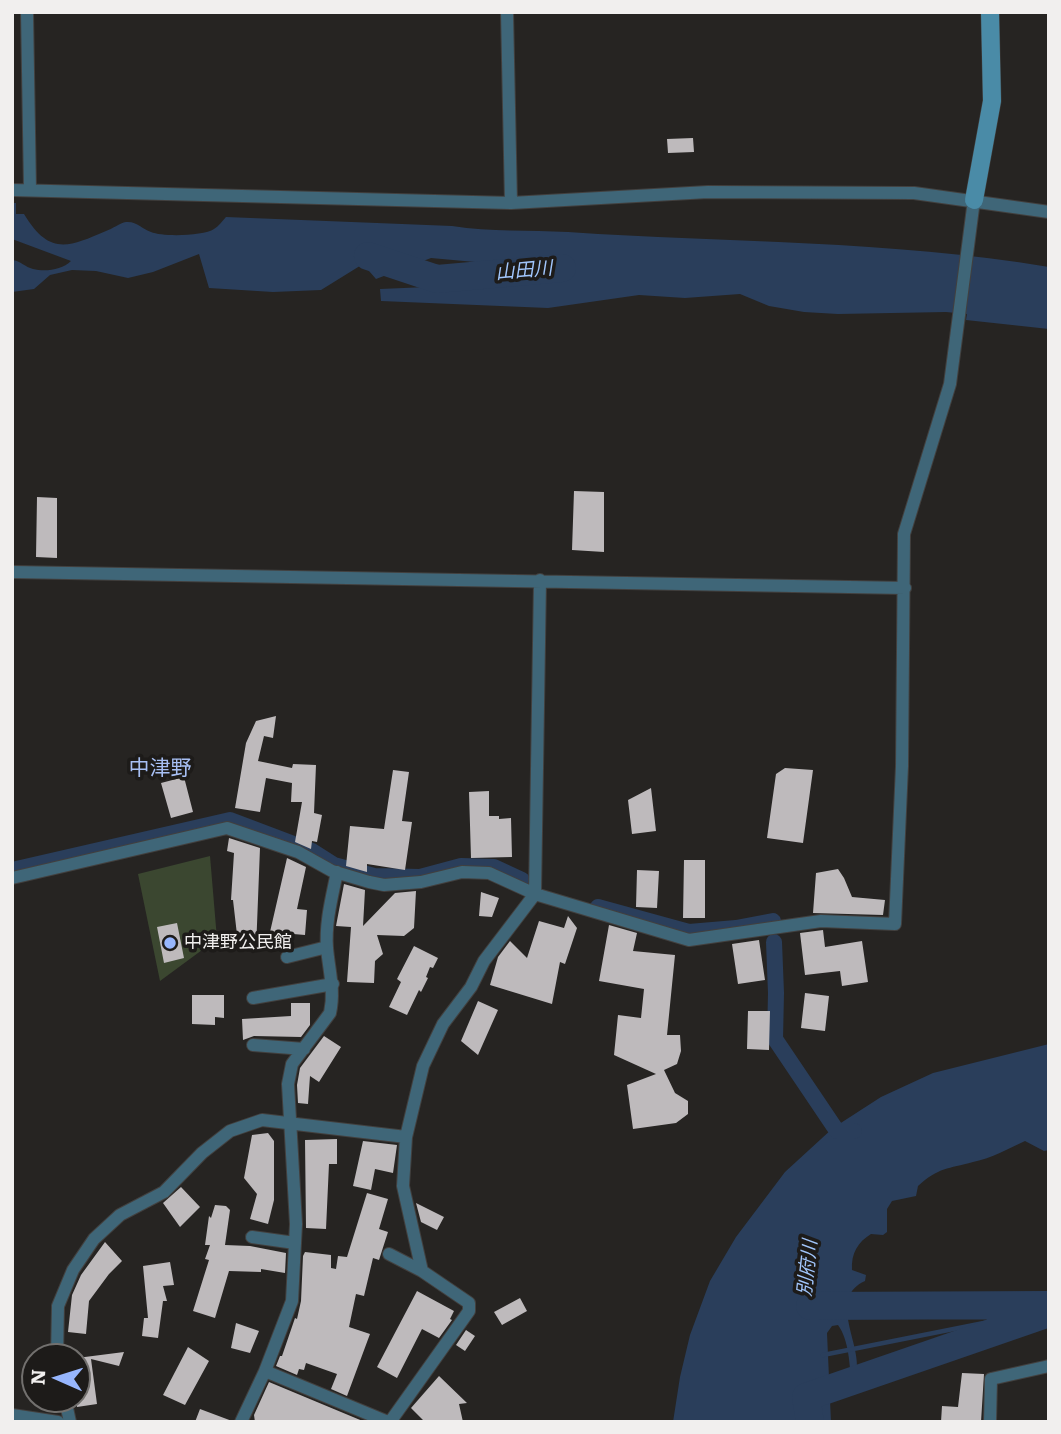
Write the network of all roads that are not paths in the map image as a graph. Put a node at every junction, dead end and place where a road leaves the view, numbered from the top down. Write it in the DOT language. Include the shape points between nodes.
graph roads {
  1 [pos="27,12"];
  2 [pos="507,12"];
  3 [pos="990,12"];
  4 [pos="12,190"];
  5 [pos="30,190"];
  6 [pos="511,203"];
  7 [pos="974,208"];
  8 [pos="1049,212"];
  9 [pos="12,572"];
  10 [pos="540,580"];
  11 [pos="905,588"];
  12 [pos="337,872"];
  13 [pos="12,878"];
  14 [pos="535,894"];
  15 [pos="327,947"];
  16 [pos="287,957"];
  17 [pos="333,984"];
  18 [pos="253,998"];
  19 [pos="253,1045"];
  20 [pos="304,1049"];
  21 [pos="290,1123"];
  22 [pos="407,1137"];
  23 [pos="252,1237"];
  24 [pos="295,1243"];
  25 [pos="389,1254"];
  26 [pos="422,1271"];
  27 [pos="57,1343"];
  28 [pos="1049,1366"];
  29 [pos="265,1371"];
  30 [pos="12,1415"];
  31 [pos="58,1422"];
  32 [pos="241,1422"];
  33 [pos="389,1422"];
  34 [pos="990,1422"];
  1 -- 5 [label="street"];
  2 -- 6 [label="street"];
  3 -- 7 [label="street" via="992,102"];
  4 -- 5 [label="street"];
  5 -- 6 [label="street"];
  6 -- 7 [label="street" via="734,192 914,193"];
  7 -- 8 [label="street"];
  7 -- 11 [label="street" via="950,384 904,534"];
  9 -- 10 [label="street"];
  10 -- 11 [label="street"];
  10 -- 14 [label="street"];
  11 -- 14 [label="street" via="895,924 821,921 689,940"];
  12 -- 13 [label="street" via="298,852 227,828"];
  12 -- 14 [label="street" via="384,885 421,883 462,872 489,873"];
  12 -- 15 [label="street"];
  14 -- 22 [label="street" via="443,1024 423,1066"];
  15 -- 16 [label="street"];
  15 -- 17 [label="street"];
  17 -- 18 [label="street"];
  17 -- 20 [label="street" via="330,1013"];
  19 -- 20 [label="street"];
  20 -- 21 [label="street" via="292,1064 288,1084"];
  21 -- 22 [label="street"];
  21 -- 24 [label="street"];
  21 -- 27 [label="street" via="262,1120 230,1130 164,1192 120,1215 94,1239 73,1270 58,1306"];
  22 -- 26 [label="street" via="403,1186"];
  23 -- 24 [label="street"];
  24 -- 29 [label="street" via="292,1301"];
  25 -- 26 [label="street"];
  26 -- 33 [label="street" via="469,1303 469,1311"];
  28 -- 34 [label="street" via="991,1379"];
  29 -- 32 [label="street"];
  29 -- 33 [label="street"];
  30 -- 31 [label="street"];
}
